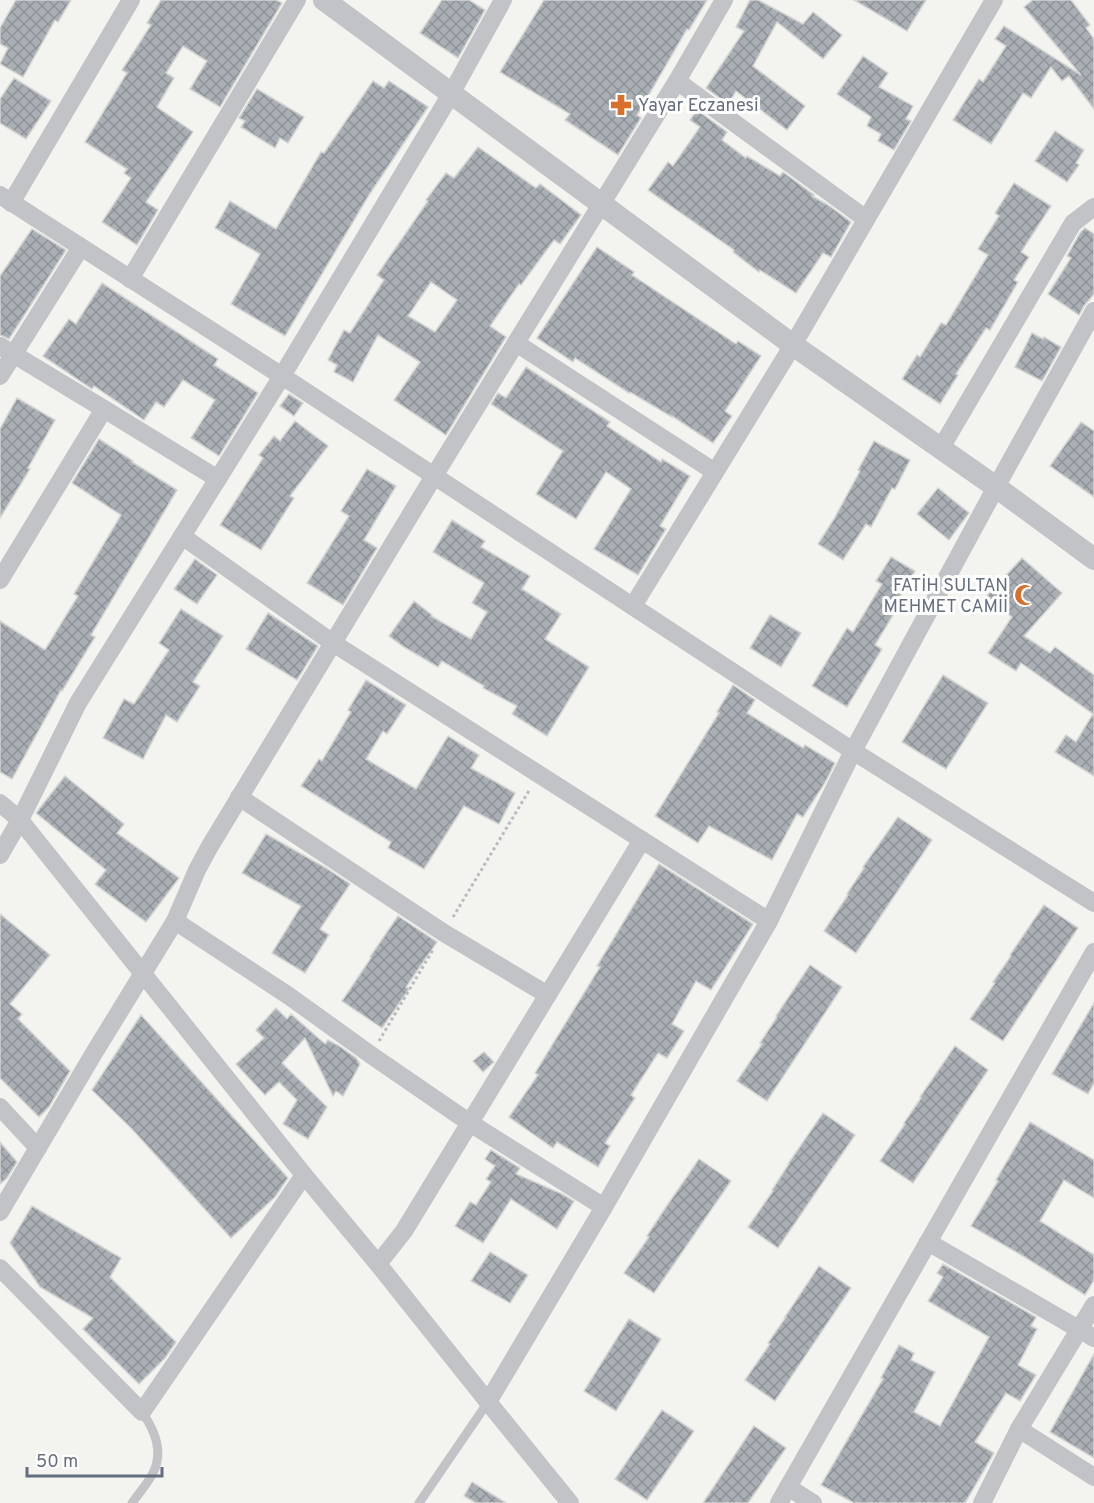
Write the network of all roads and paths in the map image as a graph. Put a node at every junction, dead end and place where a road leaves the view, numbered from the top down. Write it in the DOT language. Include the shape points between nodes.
graph roads {
  1 [pos="131,0"];
  2 [pos="297,0"];
  3 [pos="324,0"];
  4 [pos="503,0"];
  5 [pos="724,0"];
  6 [pos="994,0"];
  7 [pos="677,81"];
  8 [pos="451,94"];
  9 [pos="6,199"];
  10 [pos="601,205"];
  11 [pos="1094,207"];
  12 [pos="866,219"];
  13 [pos="81,247"];
  14 [pos="130,279"];
  15 [pos="1094,311"];
  16 [pos="516,343"];
  17 [pos="793,345"];
  18 [pos="7,351"];
  19 [pos="0,376"];
  20 [pos="282,376"];
  21 [pos="104,408"];
  22 [pos="940,448"];
  23 [pos="715,472"];
  24 [pos="434,476"];
  25 [pos="218,479"];
  26 [pos="996,487"];
  27 [pos="182,536"];
  28 [pos="1094,559"];
  29 [pos="0,580"];
  30 [pos="633,606"];
  31 [pos="333,643"];
  32 [pos="853,751"];
  33 [pos="539,774"];
  34 [pos="239,797"];
  35 [pos="0,803"];
  36 [pos="20,820"];
  37 [pos="642,840"];
  38 [pos="0,855"];
  39 [pos="1094,903"];
  40 [pos="175,921"];
  41 [pos="769,921"];
  42 [pos="444,933"];
  43 [pos="1094,952"];
  44 [pos="142,974"];
  45 [pos="548,995"];
  46 [pos="371,1055"];
  47 [pos="0,1107"];
  48 [pos="470,1122"];
  49 [pos="38,1148"];
  50 [pos="304,1175"];
  51 [pos="604,1207"];
  52 [pos="0,1212"];
  53 [pos="928,1242"];
  54 [pos="378,1264"];
  55 [pos="0,1268"];
  56 [pos="1094,1305"];
  57 [pos="1087,1333"];
  58 [pos="488,1402"];
  59 [pos="141,1412"];
  60 [pos="1019,1429"];
  61 [pos="1094,1477"];
  62 [pos="788,1487"];
  63 [pos="132,1503"];
  64 [pos="419,1503"];
  65 [pos="570,1503"];
  66 [pos="779,1503"];
  67 [pos="813,1503"];
  68 [pos="982,1503"];
  1 -- 9 [label="street"];
  2 -- 14 [label="street"];
  3 -- 8 [label="street"];
  4 -- 8 [label="street"];
  5 -- 7 [label="street"];
  6 -- 12 [label="street"];
  7 -- 10 [label="street"];
  7 -- 12 [label="street"];
  8 -- 10 [label="street"];
  8 -- 20 [label="street"];
  9 -- 13 [label="street"];
  10 -- 16 [label="street"];
  10 -- 17 [label="street"];
  11 -- 22 [label="street" via="1073,223"];
  12 -- 17 [label="street"];
  13 -- 14 [label="street"];
  13 -- 18 [label="street"];
  14 -- 20 [label="street"];
  15 -- 26 [label="street"];
  16 -- 23 [label="street"];
  16 -- 24 [label="street"];
  17 -- 22 [label="street"];
  17 -- 23 [label="street"];
  18 -- 19 [label="street"];
  18 -- 21 [label="street"];
  20 -- 24 [label="street"];
  20 -- 25 [label="street"];
  21 -- 25 [label="street"];
  21 -- 29 [label="street"];
  22 -- 26 [label="street"];
  23 -- 30 [label="street"];
  24 -- 30 [label="street"];
  24 -- 31 [label="street"];
  25 -- 27 [label="street"];
  26 -- 28 [label="street"];
  26 -- 32 [label="street"];
  27 -- 31 [label="street"];
  27 -- 36 [label="street" via="78,703"];
  30 -- 32 [label="street"];
  31 -- 33 [label="street"];
  31 -- 34 [label="street"];
  32 -- 39 [label="street"];
  32 -- 41 [label="street"];
  33 -- 37 [label="street"];
  33 -- 42 [label="path"];
  34 -- 40 [label="street" via="197,870"];
  34 -- 42 [label="street"];
  35 -- 36 [label="street"];
  36 -- 38 [label="street"];
  36 -- 44 [label="street"];
  37 -- 41 [label="street"];
  37 -- 45 [label="street"];
  40 -- 44 [label="street"];
  40 -- 46 [label="street"];
  41 -- 51 [label="street"];
  42 -- 45 [label="street"];
  42 -- 46 [label="path"];
  43 -- 53 [label="street"];
  44 -- 49 [label="street"];
  44 -- 50 [label="street"];
  45 -- 48 [label="street"];
  46 -- 48 [label="street"];
  47 -- 49 [label="street"];
  48 -- 51 [label="street"];
  48 -- 54 [label="street" via="404,1231"];
  49 -- 52 [label="street"];
  50 -- 54 [label="street"];
  50 -- 59 [label="street"];
  51 -- 58 [label="street"];
  53 -- 57 [label="street"];
  53 -- 62 [label="street"];
  54 -- 58 [label="street"];
  55 -- 59 [label="street"];
  56 -- 57 [label="street"];
  57 -- 60 [label="street"];
  58 -- 64 [label="lane"];
  58 -- 65 [label="street"];
  59 -- 63 [label="lane" via="154,1432 157,1453 154,1471"];
  60 -- 61 [label="street"];
  60 -- 68 [label="street"];
  62 -- 66 [label="street"];
  62 -- 67 [label="street"];
}
